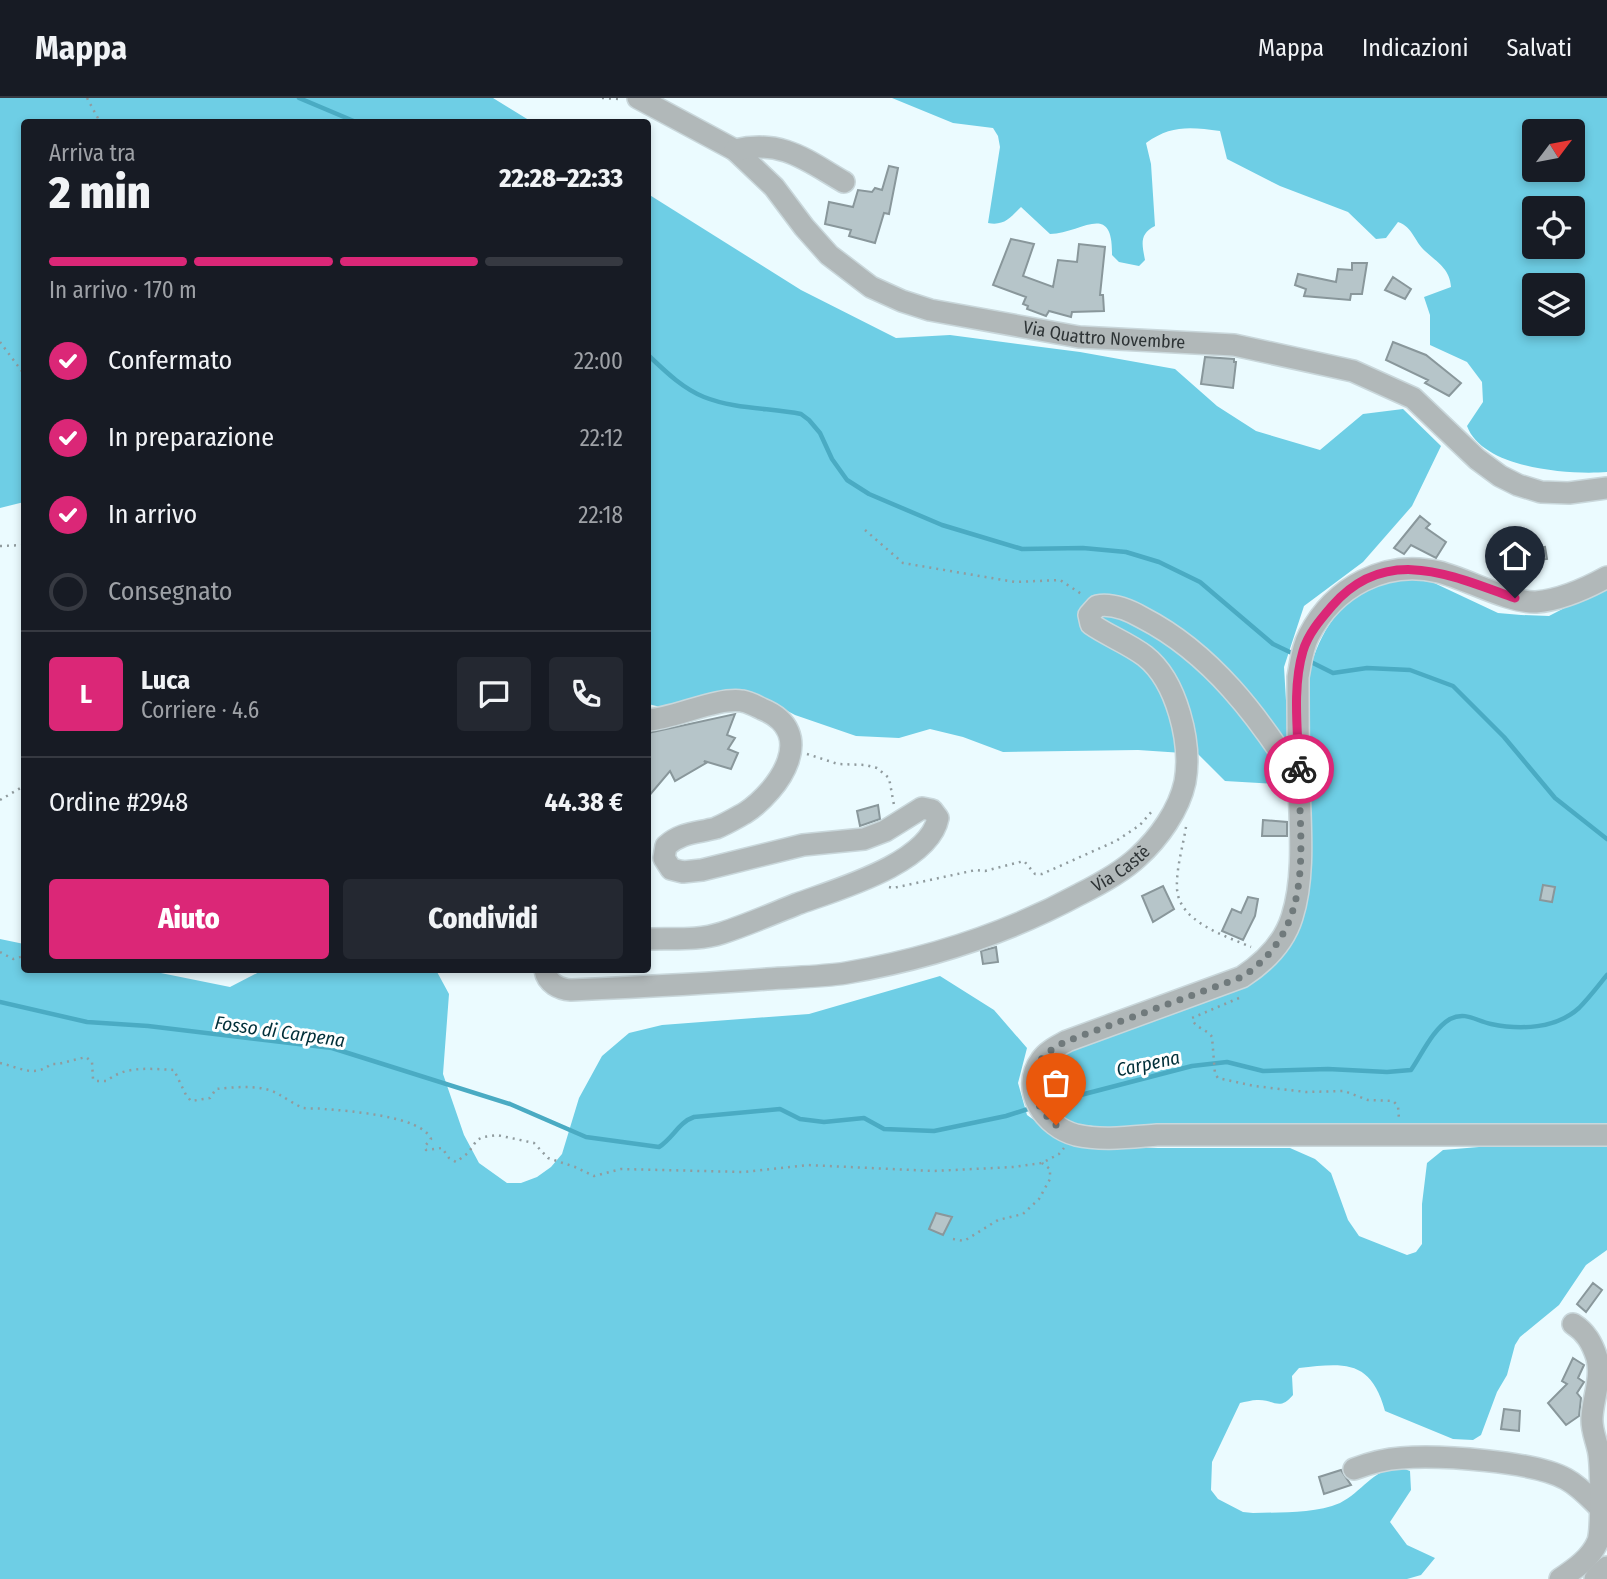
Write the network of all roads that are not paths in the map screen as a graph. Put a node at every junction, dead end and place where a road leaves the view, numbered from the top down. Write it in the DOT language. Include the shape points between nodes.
graph roads {
  1 [pos="638,98"];
  2 [pos="735,150"];
  3 [pos="844,182"];
  4 [pos="1607,488"];
  5 [pos="1607,577"];
  6 [pos="651,720"];
  7 [pos="1299,781"];
  8 [pos="651,939"];
  9 [pos="547,973"];
  10 [pos="1607,1135"];
  11 [pos="1573,1324"];
  12 [pos="1354,1469"];
  13 [pos="1599,1507"];
  14 [pos="1607,1567"];
  15 [pos="1560,1579"];
  16 [pos="1595,1579"];
  1 -- 2 [label="street, Via Quattro Novembre"];
  2 -- 3 [label="street" via="782,149 799,154"];
  2 -- 4 [label="street, Via Quattro Novembre" via="774,187 829,255 871,287 902,301 1079,337 1234,345 1353,371 1413,398 1477,459 1518,485 1569,493"];
  5 -- 7 [label="street" via="1535,602 1415,569 1385,572 1357,583 1310,634 1303,651 1298,677"];
  6 -- 8 [label="street" via="742,701 769,711 784,723 793,741 779,778 762,800 716,828 671,841 664,858 668,866 683,872 803,845 864,839 922,808 932,810 938,818 919,847 842,890 722,933"];
  7 -- 9 [label="street, Via Castè" via="1247,707 1186,645 1131,611 1097,606 1089,615 1091,624 1158,668 1187,748 1179,801 1165,826 1137,858 1105,880 995,933 917,958 844,973 571,990 553,984"];
  7 -- 10 [label="street" via="1297,899 1281,941 1242,977 1067,1041 1040,1060 1035,1077 1037,1103 1056,1125 1075,1135 1107,1138"];
  11 -- 13 [label="street" via="1589,1338 1598,1361 1592,1432 1599,1457"];
  12 -- 13 [label="street" via="1401,1458 1453,1458 1524,1467 1564,1478"];
  13 -- 15 [label="street" via="1600,1530 1592,1552"];
  14 -- 16 [label="street"];
}
